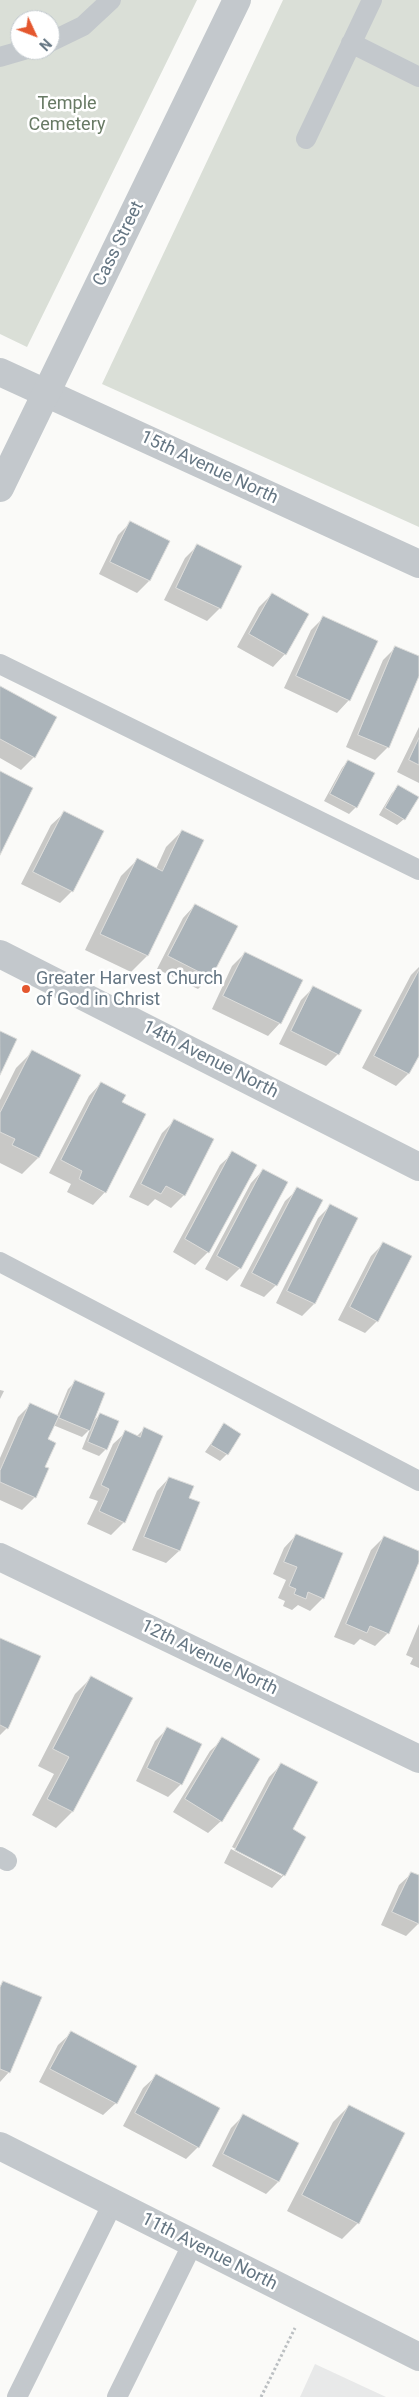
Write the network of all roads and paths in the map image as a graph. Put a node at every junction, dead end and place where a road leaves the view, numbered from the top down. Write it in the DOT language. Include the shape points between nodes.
graph roads {
  1 [pos="111,0"];
  2 [pos="237,0"];
  3 [pos="372,0"];
  4 [pos="60,37"];
  5 [pos="351,43"];
  6 [pos="419,77"];
  7 [pos="306,139"];
  8 [pos="0,372"];
  9 [pos="46,393"];
  10 [pos="0,488"];
  11 [pos="419,564"];
  12 [pos="0,664"];
  13 [pos="419,870"];
  14 [pos="0,954"];
  15 [pos="419,1167"];
  16 [pos="0,1262"];
  17 [pos="419,1481"];
  18 [pos="0,1557"];
  19 [pos="419,1759"];
  20 [pos="0,2146"];
  21 [pos="113,2203"];
  22 [pos="193,2243"];
  23 [pos="297,2322"];
  24 [pos="419,2357"];
  25 [pos="17,2397"];
  26 [pos="117,2397"];
  27 [pos="261,2397"];
  1 -- 4 [label="lane" via="83,26"];
  2 -- 9 [label="street, Cass Street"];
  3 -- 5 [label="lane"];
  5 -- 6 [label="lane"];
  5 -- 7 [label="lane"];
  8 -- 9 [label="street, 15th Avenue North"];
  9 -- 10 [label="street, Cass Street"];
  9 -- 11 [label="street, 15th Avenue North"];
  12 -- 13 [label="lane"];
  14 -- 15 [label="street, 14th Avenue North"];
  16 -- 17 [label="lane"];
  18 -- 19 [label="street, 12th Avenue North"];
  20 -- 21 [label="street, 11th Avenue North"];
  21 -- 22 [label="street, 11th Avenue North"];
  21 -- 25 [label="lane"];
  22 -- 24 [label="street, 11th Avenue North"];
  22 -- 26 [label="lane"];
  23 -- 27 [label="path"];
}
